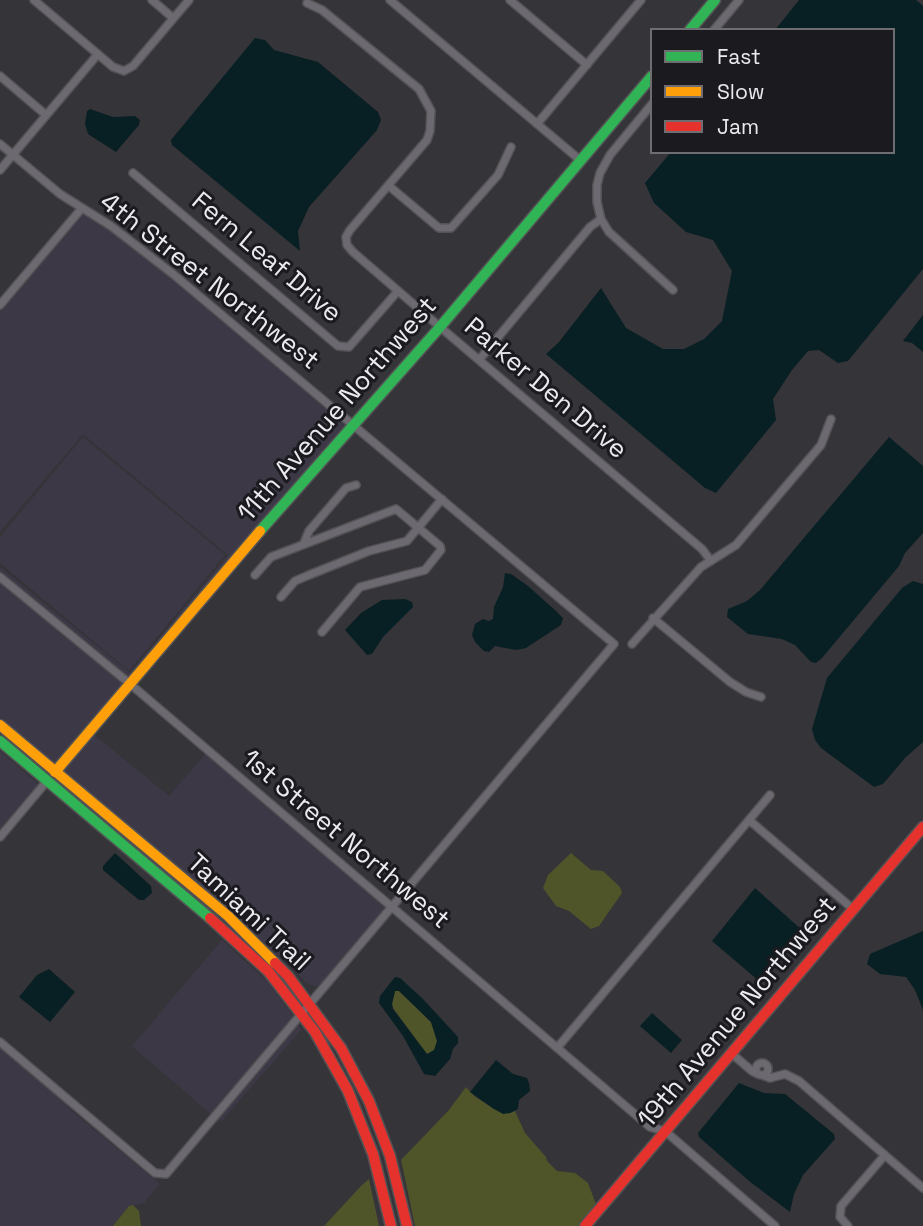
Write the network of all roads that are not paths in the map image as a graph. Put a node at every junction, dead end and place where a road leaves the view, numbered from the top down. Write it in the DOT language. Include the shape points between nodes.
graph roads {
  1 [pos="34,0"];
  2 [pos="152,0"];
  3 [pos="189,0"];
  4 [pos="390,0"];
  5 [pos="510,0"];
  6 [pos="715,0"];
  7 [pos="739,0"];
  8 [pos="636,2"];
  9 [pos="307,3"];
  10 [pos="173,18"];
  11 [pos="692,28"];
  12 [pos="716,28"];
  13 [pos="98,54"];
  14 [pos="587,65"];
  15 [pos="0,76"];
  16 [pos="650,78"];
  17 [pos="650,106"];
  18 [pos="46,115"];
  19 [pos="537,124"];
  20 [pos="0,144"];
  21 [pos="511,147"];
  22 [pos="13,155"];
  23 [pos="580,160"];
  24 [pos="0,170"];
  25 [pos="133,173"];
  26 [pos="389,186"];
  27 [pos="82,208"];
  28 [pos="601,219"];
  29 [pos="0,289"];
  30 [pos="673,290"];
  31 [pos="398,291"];
  32 [pos="8,296"];
  33 [pos="0,305"];
  34 [pos="440,327"];
  35 [pos="479,360"];
  36 [pos="831,419"];
  37 [pos="353,425"];
  38 [pos="355,485"];
  39 [pos="442,499"];
  40 [pos="418,527"];
  41 [pos="303,543"];
  42 [pos="711,561"];
  43 [pos="255,575"];
  44 [pos="0,577"];
  45 [pos="281,597"];
  46 [pos="653,618"];
  47 [pos="322,632"];
  48 [pos="632,644"];
  49 [pos="129,683"];
  50 [pos="761,697"];
  51 [pos="0,725"];
  52 [pos="0,741"];
  53 [pos="36,771"];
  54 [pos="55,772"];
  55 [pos="47,781"];
  56 [pos="79,792"];
  57 [pos="770,795"];
  58 [pos="749,820"];
  59 [pos="923,827"];
  60 [pos="0,836"];
  61 [pos="158,858"];
  62 [pos="150,868"];
  63 [pos="216,907"];
  64 [pos="392,908"];
  65 [pos="853,909"];
  66 [pos="208,916"];
  67 [pos="310,1003"];
  68 [pos="302,1014"];
  69 [pos="0,1042"];
  70 [pos="557,1048"];
  71 [pos="732,1052"];
  72 [pos="759,1071"];
  73 [pos="778,1076"];
  74 [pos="665,1131"];
  75 [pos="885,1155"];
  76 [pos="923,1188"];
  77 [pos="391,1226"];
  78 [pos="407,1226"];
  79 [pos="585,1226"];
  80 [pos="775,1226"];
  81 [pos="848,1226"];
  1 -- 13 [label="street"];
  2 -- 10 [label="street"];
  3 -- 10 [label="street"];
  4 -- 19 [label="street"];
  5 -- 14 [label="street"];
  6 -- 11 [label="street"];
  7 -- 12 [label="street"];
  8 -- 14 [label="street"];
  9 -- 26 [label="street, Parker Den Drive" via="361,41 426,100 431,120 427,140"];
  10 -- 13 [label="street" via="129,70 118,70"];
  13 -- 18 [label="street"];
  14 -- 19 [label="street"];
  15 -- 18 [label="street"];
  16 -- 23 [label="street, 11th Avenue Northwest"];
  17 -- 28 [label="street" via="600,173"];
  18 -- 22 [label="street"];
  19 -- 23 [label="street"];
  20 -- 22 [label="street, 4th Street Northwest"];
  21 -- 26 [label="street" via="498,175 451,228 439,228"];
  22 -- 24 [label="street"];
  22 -- 27 [label="street, 4th Street Northwest"];
  23 -- 34 [label="street, 11th Avenue Northwest"];
  25 -- 31 [label="street, Fern Leaf Drive" via="338,346 349,347"];
  26 -- 31 [label="street, Parker Den Drive" via="346,237 353,252"];
  27 -- 32 [label="street"];
  27 -- 37 [label="street, 4th Street Northwest" via="173,274"];
  28 -- 30 [label="street" via="617,242"];
  28 -- 35 [label="street"];
  29 -- 32 [label="street"];
  31 -- 34 [label="street, Parker Den Drive"];
  32 -- 33 [label="street"];
  34 -- 35 [label="street, Parker Den Drive"];
  34 -- 37 [label="street, 11th Avenue Northwest"];
  35 -- 42 [label="street, Parker Den Drive"];
  36 -- 42 [label="street" via="821,445 763,514 736,545"];
  37 -- 39 [label="street, 4th Street Northwest"];
  37 -- 49 [label="street, 11th Avenue Northwest"];
  38 -- 41 [label="street" via="346,488"];
  39 -- 40 [label="street"];
  39 -- 64 [label="street, 4th Street Northwest" via="614,645"];
  40 -- 41 [label="street" via="396,509"];
  40 -- 45 [label="street" via="407,541 295,581"];
  40 -- 47 [label="street" via="441,550 425,570 360,587"];
  41 -- 43 [label="street" via="271,556"];
  42 -- 46 [label="street"];
  44 -- 49 [label="street, 1st Street Northwest"];
  46 -- 48 [label="street"];
  46 -- 50 [label="street" via="730,682"];
  49 -- 54 [label="street, 11th Avenue Northwest"];
  49 -- 64 [label="street, 1st Street Northwest"];
  51 -- 54 [label="street, Tamiami Trail"];
  52 -- 53 [label="street, Tamiami Trail"];
  53 -- 54 [label="street"];
  53 -- 55 [label="street, Tamiami Trail"];
  54 -- 56 [label="street, Tamiami Trail"];
  55 -- 56 [label="street" via="55,780"];
  55 -- 60 [label="street"];
  55 -- 62 [label="street, Tamiami Trail"];
  56 -- 61 [label="street, Tamiami Trail"];
  57 -- 58 [label="street"];
  58 -- 65 [label="street"];
  58 -- 70 [label="street"];
  59 -- 65 [label="street, 19th Avenue Northwest"];
  61 -- 62 [label="street"];
  61 -- 63 [label="street, Tamiami Trail"];
  62 -- 66 [label="street, Tamiami Trail"];
  63 -- 66 [label="street"];
  63 -- 67 [label="street, Tamiami Trail" via="271,957"];
  64 -- 67 [label="street"];
  64 -- 70 [label="street, 1st Street Northwest"];
  65 -- 71 [label="street, 19th Avenue Northwest"];
  66 -- 68 [label="street, Tamiami Trail" via="264,968"];
  67 -- 68 [label="street"];
  67 -- 78 [label="street, Tamiami Trail" via="369,1101 390,1156"];
  68 -- 69 [label="street" via="166,1174 155,1172"];
  68 -- 77 [label="street, Tamiami Trail" via="359,1115"];
  70 -- 74 [label="street, 1st Street Northwest" via="650,1127"];
  71 -- 72 [label="street"];
  71 -- 74 [label="street, 19th Avenue Northwest"];
  72 -- 73 [label="street" via="770,1078"];
  72 -- 73 [label="street" via="764,1062"];
  73 -- 75 [label="street" via="785,1074 799,1081"];
  74 -- 79 [label="street, 19th Avenue Northwest"];
  74 -- 80 [label="street, 1st Street Northwest"];
  75 -- 76 [label="street"];
  75 -- 81 [label="street" via="841,1206 840,1217"];
}
